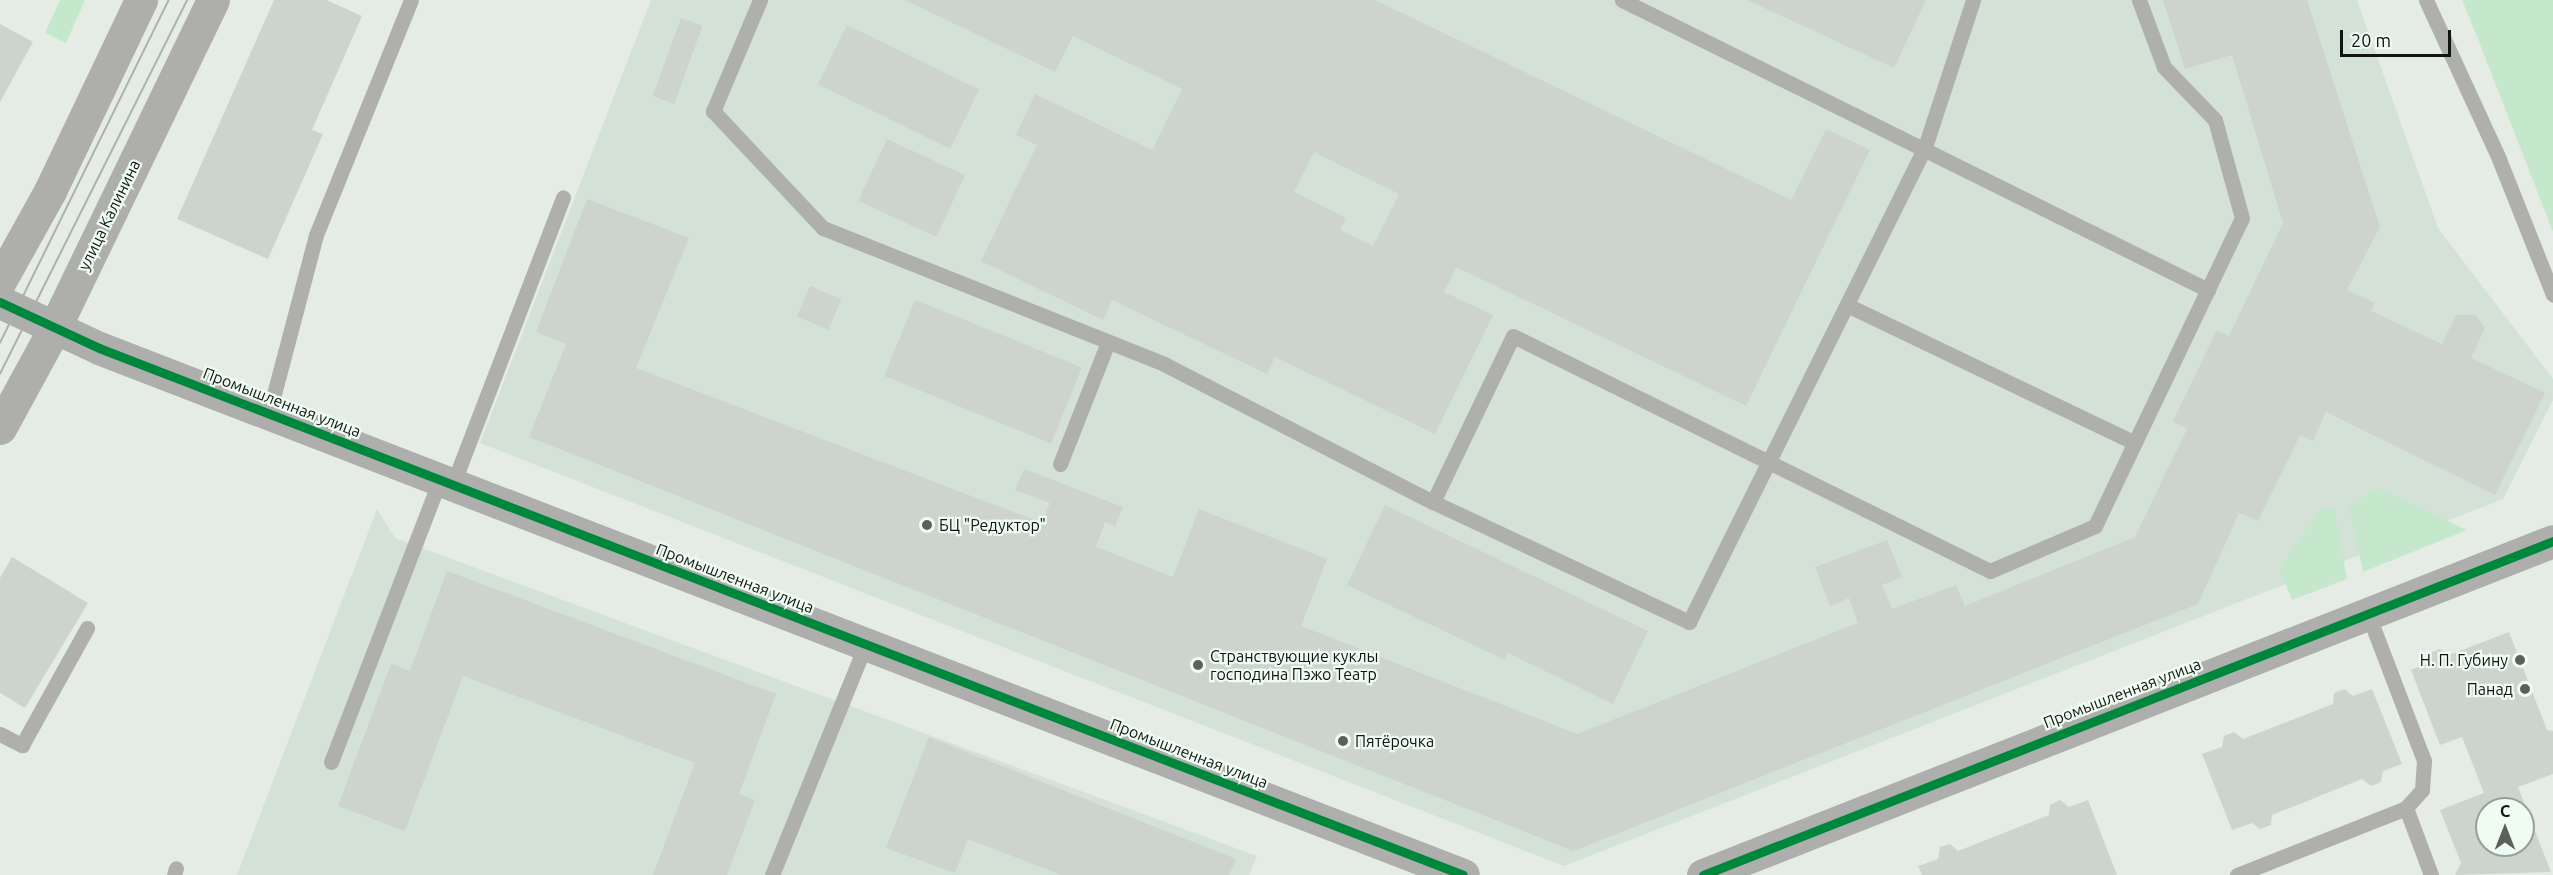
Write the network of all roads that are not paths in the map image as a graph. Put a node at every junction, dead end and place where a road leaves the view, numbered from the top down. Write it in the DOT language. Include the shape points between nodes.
graph roads {
  1 [pos="141,0"];
  2 [pos="213,0"];
  3 [pos="411,0"];
  4 [pos="760,0"];
  5 [pos="1622,0"];
  6 [pos="1973,0"];
  7 [pos="2139,0"];
  8 [pos="2426,0"];
  9 [pos="1925,147"];
  10 [pos="563,197"];
  11 [pos="0,281"];
  12 [pos="2208,290"];
  13 [pos="2553,295"];
  14 [pos="0,302"];
  15 [pos="1847,305"];
  16 [pos="54,329"];
  17 [pos="1108,342"];
  18 [pos="269,413"];
  19 [pos="0,428"];
  20 [pos="2134,443"];
  21 [pos="1767,464"];
  22 [pos="1060,465"];
  23 [pos="447,481"];
  24 [pos="1433,502"];
  25 [pos="2553,541"];
  26 [pos="2368,614"];
  27 [pos="87,628"];
  28 [pos="866,644"];
  29 [pos="1,737"];
  30 [pos="331,762"];
  31 [pos="2406,808"];
  32 [pos="772,875"];
  33 [pos="1463,875"];
  34 [pos="1703,875"];
  35 [pos="2237,875"];
  36 [pos="2431,875"];
  1 -- 11 [label="street" via="50,191"];
  2 -- 16 [label="street, улица Калинина"];
  3 -- 18 [label="lane" via="316,235"];
  4 -- 17 [label="lane" via="713,111 824,228"];
  5 -- 9 [label="lane"];
  6 -- 9 [label="lane"];
  7 -- 12 [label="lane" via="2164,67 2215,120 2242,218"];
  8 -- 13 [label="lane" via="2499,159"];
  9 -- 12 [label="lane"];
  9 -- 15 [label="lane"];
  10 -- 23 [label="lane"];
  12 -- 20 [label="lane"];
  14 -- 16 [label="street, Промышленная улица"];
  15 -- 20 [label="lane"];
  15 -- 21 [label="lane"];
  16 -- 18 [label="street, Промышленная улица"];
  16 -- 19 [label="street, улица Калинина"];
  17 -- 22 [label="lane"];
  17 -- 24 [label="lane" via="1164,364"];
  18 -- 23 [label="street, Промышленная улица"];
  20 -- 21 [label="lane" via="2095,526 1990,571"];
  21 -- 24 [label="lane" via="1689,622"];
  21 -- 24 [label="lane" via="1513,336"];
  23 -- 28 [label="street, Промышленная улица"];
  23 -- 30 [label="lane"];
  25 -- 26 [label="street, Промышленная улица"];
  26 -- 31 [label="lane" via="2424,761 2422,790"];
  26 -- 34 [label="street, Промышленная улица"];
  27 -- 29 [label="lane" via="22,745"];
  28 -- 32 [label="lane"];
  28 -- 33 [label="street, Промышленная улица"];
  31 -- 35 [label="lane"];
  31 -- 36 [label="lane"];
}
